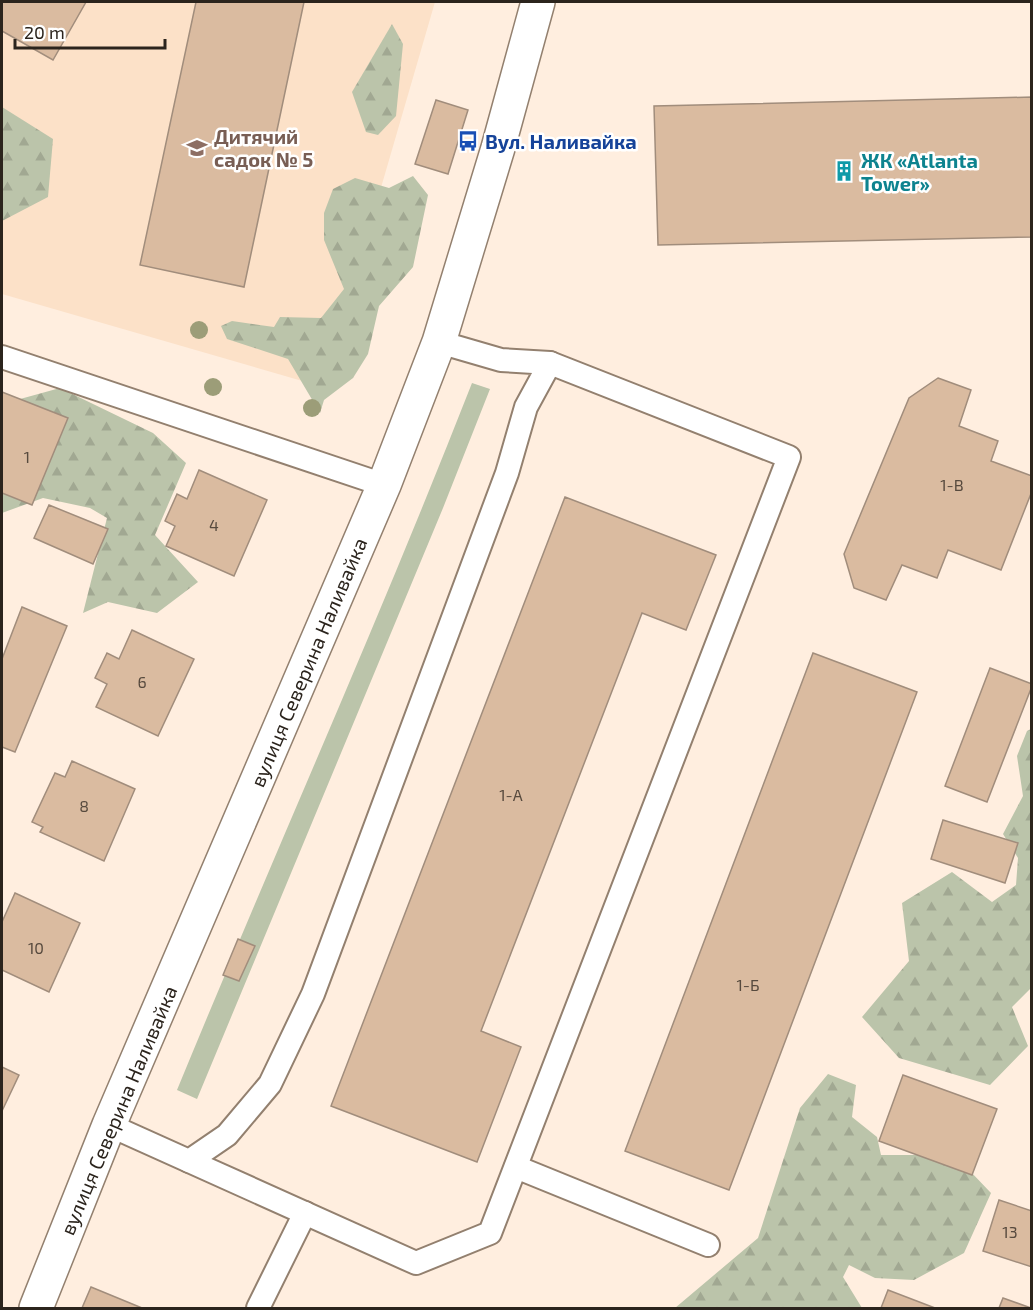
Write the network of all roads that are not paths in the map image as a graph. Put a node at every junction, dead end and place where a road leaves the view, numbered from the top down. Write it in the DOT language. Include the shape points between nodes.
graph roads {
  1 [pos="538,2"];
  2 [pos="439,342"];
  3 [pos="2,357"];
  4 [pos="550,363"];
  5 [pos="384,485"];
  6 [pos="109,1125"];
  7 [pos="189,1161"];
  8 [pos="516,1167"];
  9 [pos="305,1213"];
  10 [pos="708,1245"];
  11 [pos="36,1308"];
  12 [pos="258,1308"];
  1 -- 2 [label="street, вулиця Северина Наливайка"];
  2 -- 4 [label="lane" via="501,360"];
  2 -- 5 [label="street, вулиця Северина Наливайка"];
  3 -- 5 [label="lane"];
  4 -- 7 [label="lane" via="526,407 507,473 313,994 270,1084 227,1135"];
  4 -- 8 [label="lane" via="789,457"];
  5 -- 6 [label="street, вулиця Северина Наливайка"];
  6 -- 7 [label="lane"];
  6 -- 11 [label="street, вулиця Северина Наливайка"];
  7 -- 9 [label="lane"];
  8 -- 9 [label="lane" via="490,1233 416,1263"];
  8 -- 10 [label="lane"];
  9 -- 12 [label="lane"];
}
